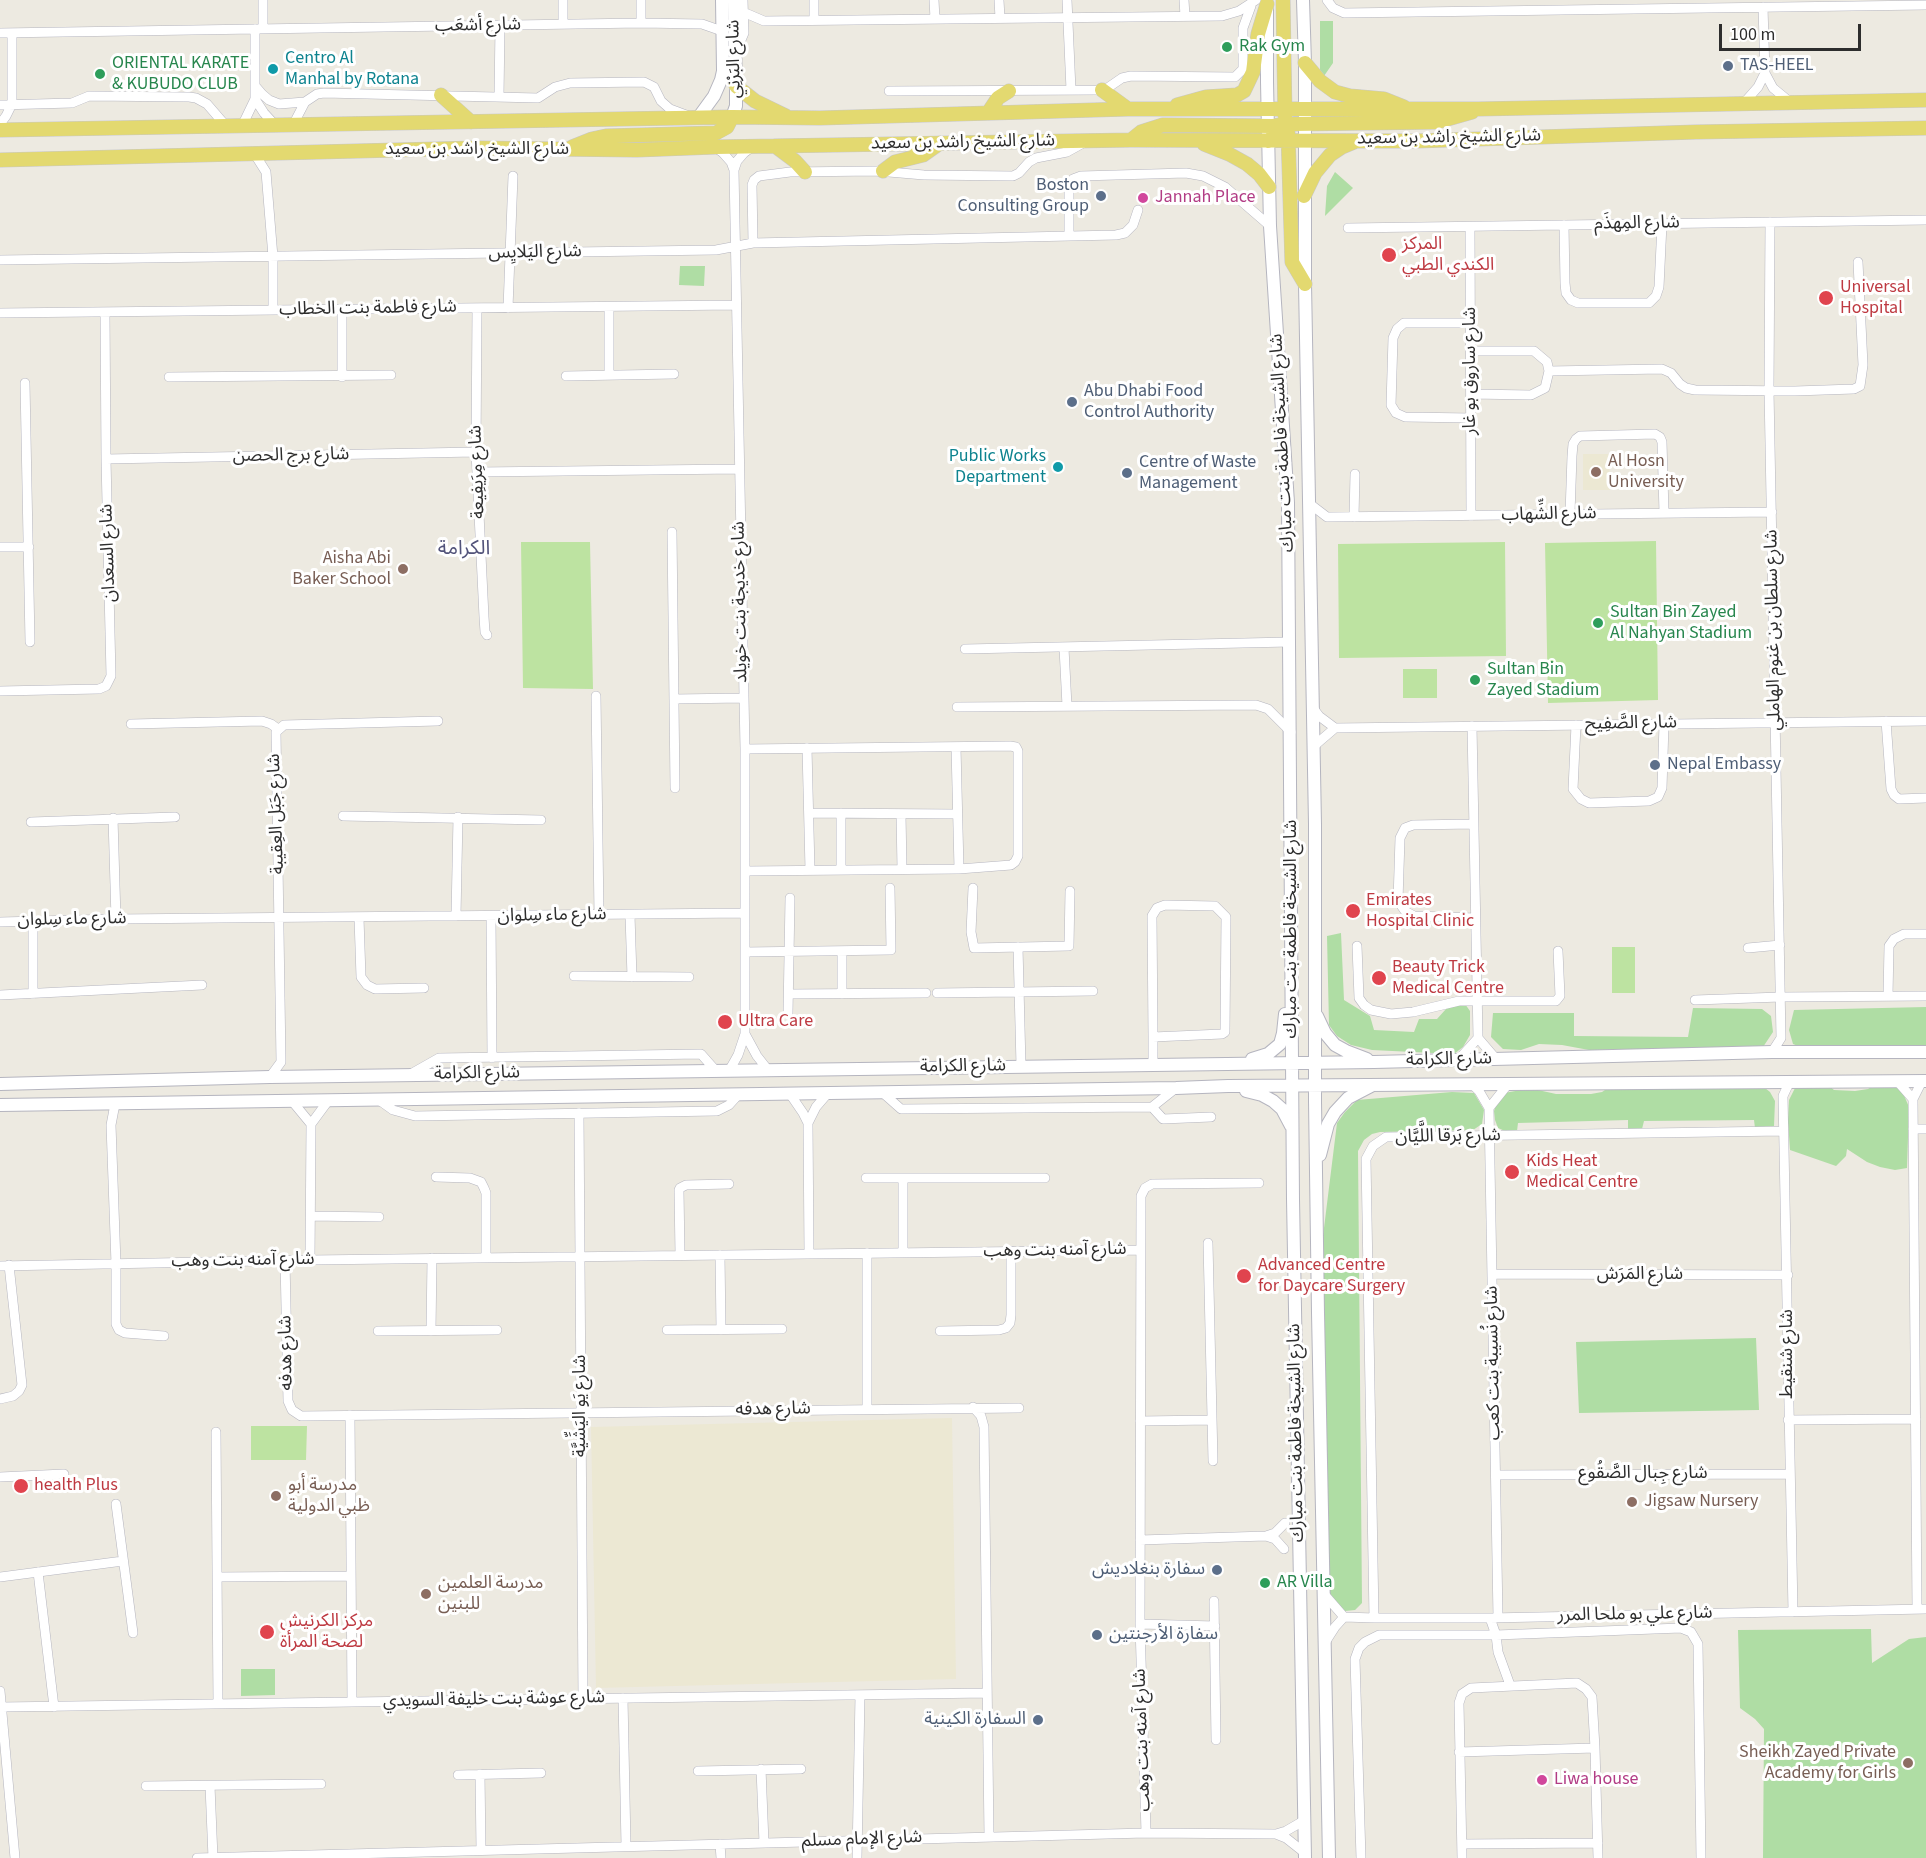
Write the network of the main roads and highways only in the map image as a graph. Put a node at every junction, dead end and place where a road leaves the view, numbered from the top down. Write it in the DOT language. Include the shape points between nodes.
graph roads {
  1 [pos="722,0"];
  2 [pos="734,0"];
  3 [pos="1283,0"];
  4 [pos="1303,0"];
  5 [pos="1261,2"];
  6 [pos="1305,63"];
  7 [pos="736,86"];
  8 [pos="1102,90"];
  9 [pos="1009,91"];
  10 [pos="441,96"];
  11 [pos="1926,100"];
  12 [pos="1128,109"];
  13 [pos="1168,109"];
  14 [pos="1268,109"];
  15 [pos="1284,109"];
  16 [pos="1305,109"];
  17 [pos="1408,109"];
  18 [pos="1478,109"];
  19 [pos="988,113"];
  20 [pos="732,117"];
  21 [pos="696,118"];
  22 [pos="790,118"];
  23 [pos="471,122"];
  24 [pos="1305,123"];
  25 [pos="1268,126"];
  26 [pos="1287,128"];
  27 [pos="1926,129"];
  28 [pos="0,130"];
  29 [pos="1131,140"];
  30 [pos="1304,140"];
  31 [pos="1360,140"];
  32 [pos="1196,141"];
  33 [pos="1268,141"];
  34 [pos="940,143"];
  35 [pos="775,146"];
  36 [pos="568,149"];
  37 [pos="0,160"];
  38 [pos="884,171"];
  39 [pos="805,172"];
  40 [pos="1269,187"];
  41 [pos="1304,196"];
  42 [pos="1305,284"];
  43 [pos="1291,999"];
  44 [pos="1315,1013"];
  45 [pos="1926,1052"];
  46 [pos="1293,1062"];
  47 [pos="1315,1062"];
  48 [pos="1374,1062"];
  49 [pos="1240,1063"];
  50 [pos="1924,1081"];
  51 [pos="0,1084"];
  52 [pos="1373,1085"];
  53 [pos="1228,1086"];
  54 [pos="1292,1086"];
  55 [pos="1315,1086"];
  56 [pos="0,1105"];
  57 [pos="1293,1130"];
  58 [pos="1316,1170"];
  59 [pos="1305,1856"];
  60 [pos="1329,1858"];
  1 -- 21 [label="main road, شارع البَرْنِي" via="723,71 714,96"];
  2 -- 7 [label="main road, شارع البَرْنِي"];
  3 -- 15 [label="main road"];
  4 -- 6 [label="main road, شارع الشيخة فاطمة بنت مبارك"];
  5 -- 13 [label="main road" via="1253,72 1244,91 1237,96 1196,99"];
  5 -- 14 [label="main road, شارع الشيخة فاطمة بنت مبارك"];
  6 -- 16 [label="main road, شارع الشيخة فاطمة بنت مبارك"];
  6 -- 17 [label="main road" via="1335,92 1384,99"];
  7 -- 20 [label="main road, شارع البَرْنِي"];
  7 -- 22 [label="main road" via="761,105"];
  8 -- 12 [label="main road"];
  9 -- 19 [label="main road" via="998,98"];
  10 -- 23 [label="main road"];
  11 -- 18 [label="main road, شارع الشيخ راشد بن سعيد"];
  12 -- 13 [label="main road, شارع الشيخ راشد بن سعيد"];
  12 -- 19 [label="main road, شارع الشيخ راشد بن سعيد"];
  13 -- 14 [label="main road, شارع الشيخ راشد بن سعيد"];
  14 -- 15 [label="main road, شارع الشيخ راشد بن سعيد"];
  14 -- 25 [label="main road, شارع الشيخة فاطمة بنت مبارك"];
  14 -- 26 [label="main road"];
  15 -- 16 [label="main road, شارع الشيخ راشد بن سعيد"];
  15 -- 26 [label="main road"];
  16 -- 17 [label="main road, شارع الشيخ راشد بن سعيد"];
  16 -- 24 [label="main road, شارع الشيخة فاطمة بنت مبارك"];
  16 -- 26 [label="main road"];
  17 -- 18 [label="main road, شارع الشيخ راشد بن سعيد"];
  18 -- 24 [label="main road" via="1437,122"];
  19 -- 22 [label="main road, شارع الشيخ راشد بن سعيد"];
  20 -- 21 [label="main road, شارع الشيخ راشد بن سعيد"];
  20 -- 22 [label="main road, شارع الشيخ راشد بن سعيد"];
  20 -- 36 [label="main road" via="727,127 716,133 606,136"];
  21 -- 23 [label="main road, شارع الشيخ راشد بن سعيد"];
  23 -- 28 [label="main road, شارع الشيخ راشد بن سعيد"];
  24 -- 26 [label="main road"];
  24 -- 30 [label="main road, شارع الشيخة فاطمة بنت مبارك"];
  25 -- 26 [label="main road"];
  25 -- 29 [label="main road" via="1163,125"];
  25 -- 33 [label="main road, شارع الشيخة فاطمة بنت مبارك"];
  26 -- 30 [label="main road"];
  26 -- 33 [label="main road, شارع الشيخ راشد بن سعيد"];
  26 -- 42 [label="main road" via="1292,262"];
  27 -- 31 [label="main road, شارع الشيخ راشد بن سعيد"];
  29 -- 32 [label="main road, شارع الشيخ راشد بن سعيد"];
  29 -- 34 [label="main road, شارع الشيخ راشد بن سعيد"];
  30 -- 31 [label="main road, شارع الشيخ راشد بن سعيد"];
  30 -- 41 [label="main road, شارع الشيخة فاطمة بنت مبارك"];
  31 -- 41 [label="main road" via="1330,155 1315,173"];
  32 -- 33 [label="main road, شارع الشيخ راشد بن سعيد"];
  32 -- 40 [label="main road" via="1247,164"];
  33 -- 40 [label="main road, شارع الشيخة فاطمة بنت مبارك"];
  34 -- 35 [label="main road, شارع الشيخ راشد بن سعيد"];
  34 -- 38 [label="main road" via="923,155 895,162"];
  35 -- 36 [label="main road, شارع الشيخ راشد بن سعيد"];
  35 -- 39 [label="main road"];
  36 -- 37 [label="main road, شارع الشيخ راشد بن سعيد"];
  40 -- 43 [label="main road, شارع الشيخة فاطمة بنت مبارك" via="1288,503"];
  41 -- 42 [label="main road, شارع الشيخة فاطمة بنت مبارك"];
  42 -- 44 [label="main road, شارع الشيخة فاطمة بنت مبارك"];
  43 -- 46 [label="main road, شارع الشيخة فاطمة بنت مبارك"];
  43 -- 49 [label="main road" via="1282,1039 1276,1048"];
  44 -- 47 [label="main road, شارع الشيخة فاطمة بنت مبارك"];
  44 -- 48 [label="main road" via="1335,1045"];
  45 -- 48 [label="main road, شارع الكرامة"];
  46 -- 47 [label="main road, شارع الكرامة"];
  46 -- 49 [label="main road, شارع الكرامة"];
  46 -- 54 [label="main road, شارع الشيخة فاطمة بنت مبارك"];
  47 -- 48 [label="main road, شارع الكرامة"];
  47 -- 55 [label="main road, شارع الشيخة فاطمة بنت مبارك"];
  49 -- 51 [label="main road, شارع الكرامة"];
  50 -- 52 [label="main road, شارع الكرامة"];
  52 -- 55 [label="main road, شارع الكرامة"];
  52 -- 58 [label="main road" via="1348,1098 1335,1112"];
  53 -- 54 [label="main road, شارع الكرامة"];
  53 -- 56 [label="main road, شارع الكرامة"];
  53 -- 57 [label="main road" via="1273,1101 1286,1114"];
  54 -- 55 [label="main road, شارع الكرامة"];
  54 -- 57 [label="main road, شارع الشيخة فاطمة بنت مبارك"];
  55 -- 58 [label="main road, شارع الشيخة فاطمة بنت مبارك"];
  57 -- 59 [label="main road, شارع الشيخة فاطمة بنت مبارك"];
  58 -- 60 [label="main road, شارع الشيخة فاطمة بنت مبارك"];
}
